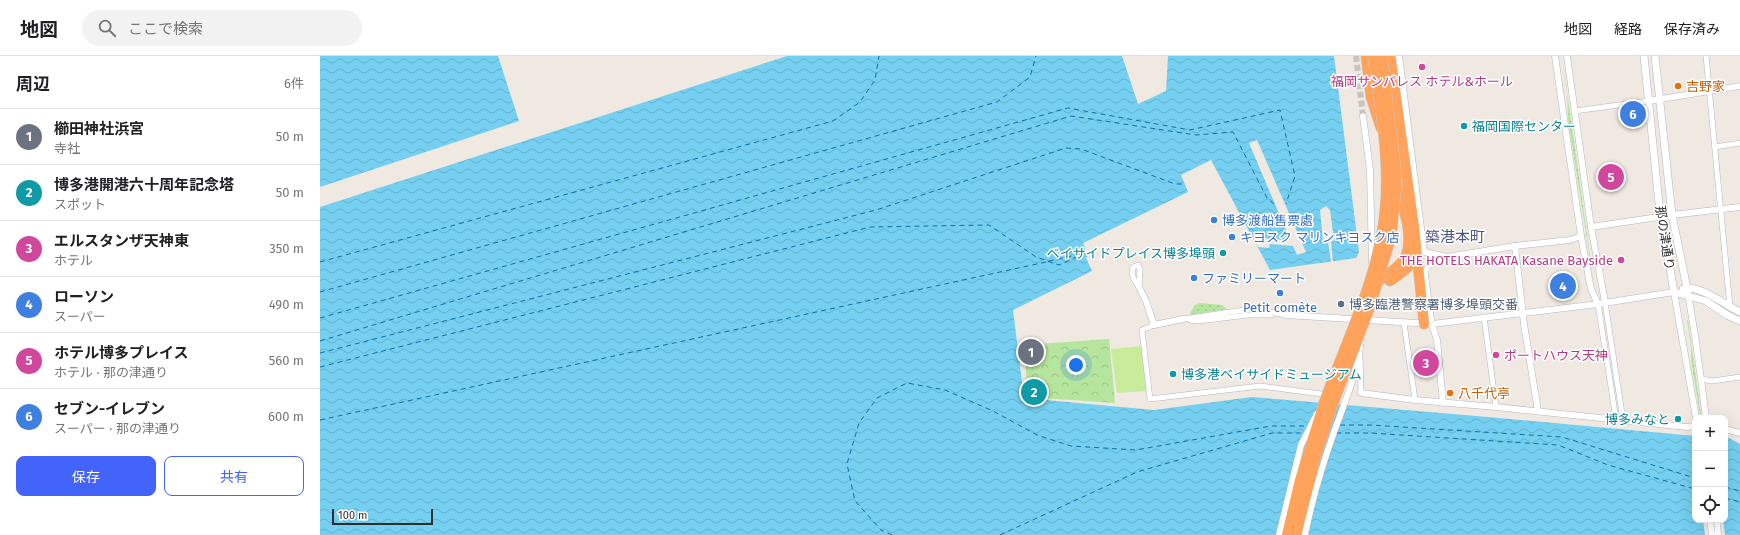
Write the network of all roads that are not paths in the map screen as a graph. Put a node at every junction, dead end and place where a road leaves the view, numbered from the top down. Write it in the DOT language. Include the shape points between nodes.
graph roads {
  1 [pos="1366,56"];
  2 [pos="1373,56"];
  3 [pos="1382,56"];
  4 [pos="1390,56"];
  5 [pos="1399,56"];
  6 [pos="1555,56"];
  7 [pos="1567,56"];
  8 [pos="1644,56"];
  9 [pos="1655,56"];
  10 [pos="1706,56"];
  11 [pos="1740,86"];
  12 [pos="1710,91"];
  13 [pos="1659,100"];
  14 [pos="1649,101"];
  15 [pos="1574,111"];
  16 [pos="1363,116"];
  17 [pos="1740,143"];
  18 [pos="1715,147"];
  19 [pos="1740,207"];
  20 [pos="1722,210"];
  21 [pos="1672,215"];
  22 [pos="1661,216"];
  23 [pos="1414,226"];
  24 [pos="1591,227"];
  25 [pos="1581,236"];
  26 [pos="1515,246"];
  27 [pos="1447,257"];
  28 [pos="1139,287"];
  29 [pos="1687,288"];
  30 [pos="1674,292"];
  31 [pos="1689,297"];
  32 [pos="1601,303"];
  33 [pos="1730,307"];
  34 [pos="1523,312"];
  35 [pos="1740,312"];
  36 [pos="1286,315"];
  37 [pos="1484,317"];
  38 [pos="1183,319"];
  39 [pos="1360,319"];
  40 [pos="1740,321"];
  41 [pos="1404,323"];
  42 [pos="1428,324"];
  43 [pos="1154,325"];
  44 [pos="1360,354"];
  45 [pos="1740,377"];
  46 [pos="1701,380"];
  47 [pos="1361,393"];
  48 [pos="1327,399"];
  49 [pos="1415,400"];
  50 [pos="1443,403"];
  51 [pos="1496,407"];
  52 [pos="1538,411"];
  53 [pos="1695,415"];
  54 [pos="1706,415"];
  55 [pos="1616,419"];
  56 [pos="1623,420"];
  57 [pos="1692,426"];
  58 [pos="1728,430"];
  59 [pos="1740,433"];
  60 [pos="1710,523"];
  61 [pos="1717,523"];
  62 [pos="1280,535"];
  63 [pos="1287,535"];
  64 [pos="1296,535"];
  65 [pos="1304,535"];
  66 [pos="1712,535"];
  67 [pos="1718,535"];
  1 -- 39 [label="highway, bridge" via="1371,97 1388,148 1408,226 1409,244 1404,259 1376,284 1365,299"];
  2 -- 48 [label="highway, bridge" via="1386,169 1385,211 1376,260"];
  3 -- 64 [label="highway, bridge" via="1396,170 1390,237 1371,304 1316,456"];
  4 -- 23 [label="highway"];
  5 -- 27 [label="street" via="1424,252"];
  6 -- 25 [label="street"];
  7 -- 15 [label="street"];
  8 -- 14 [label="main road, 那の津通り"];
  9 -- 13 [label="main road, 那の津通り"];
  10 -- 12 [label="street"];
  11 -- 12 [label="street"];
  12 -- 13 [label="street"];
  12 -- 18 [label="street"];
  13 -- 14 [label="street"];
  13 -- 21 [label="main road, 那の津通り"];
  14 -- 15 [label="street"];
  14 -- 22 [label="main road, 那の津通り"];
  15 -- 24 [label="street"];
  16 -- 39 [label="street" via="1370,170 1372,266"];
  17 -- 18 [label="street"];
  18 -- 20 [label="street"];
  19 -- 20 [label="street"];
  20 -- 21 [label="street"];
  20 -- 33 [label="street"];
  21 -- 22 [label="street"];
  21 -- 29 [label="main road, 那の津通り"];
  22 -- 24 [label="street"];
  22 -- 30 [label="main road, 那の津通り"];
  23 -- 39 [label="highway, bridge" via="1415,255 1411,262 1404,272 1380,288"];
  23 -- 42 [label="highway"];
  24 -- 32 [label="street"];
  25 -- 26 [label="street" via="1570,240"];
  25 -- 32 [label="street" via="1591,289"];
  26 -- 27 [label="street"];
  26 -- 34 [label="street"];
  27 -- 42 [label="street" via="1432,262 1425,272"];
  28 -- 43 [label="street"];
  29 -- 30 [label="main road"];
  29 -- 31 [label="street, 那の津通り"];
  29 -- 33 [label="main road" via="1709,293"];
  30 -- 31 [label="main road"];
  30 -- 32 [label="street"];
  30 -- 53 [label="street, 那の津通り"];
  31 -- 40 [label="main road" via="1706,300"];
  31 -- 46 [label="street, 那の津通り"];
  32 -- 34 [label="street"];
  32 -- 55 [label="street"];
  32 -- 56 [label="street"];
  33 -- 35 [label="main road"];
  34 -- 37 [label="street"];
  34 -- 52 [label="street"];
  36 -- 38 [label="street" via="1251,309"];
  36 -- 39 [label="street"];
  37 -- 42 [label="street"];
  37 -- 51 [label="street"];
  38 -- 43 [label="street"];
  39 -- 41 [label="street"];
  39 -- 44 [label="street"];
  39 -- 48 [label="street, bridge" via="1346,347"];
  41 -- 42 [label="street"];
  41 -- 49 [label="street"];
  42 -- 50 [label="street" via="1436,340"];
  43 -- 48 [label="street" via="1142,330 1150,399 1260,386 1308,392"];
  44 -- 47 [label="street"];
  44 -- 65 [label="street" via="1324,459"];
  45 -- 46 [label="street"];
  46 -- 54 [label="street, 那の津通り"];
  47 -- 49 [label="street"];
  48 -- 62 [label="street, bridge" via="1311,423 1302,445"];
  48 -- 63 [label="highway" via="1304,467"];
  49 -- 50 [label="street"];
  50 -- 51 [label="street"];
  51 -- 52 [label="street"];
  52 -- 55 [label="street"];
  55 -- 56 [label="street"];
  56 -- 57 [label="street"];
  58 -- 59 [label="street"];
  60 -- 66 [label="street"];
  61 -- 67 [label="street"];
}
